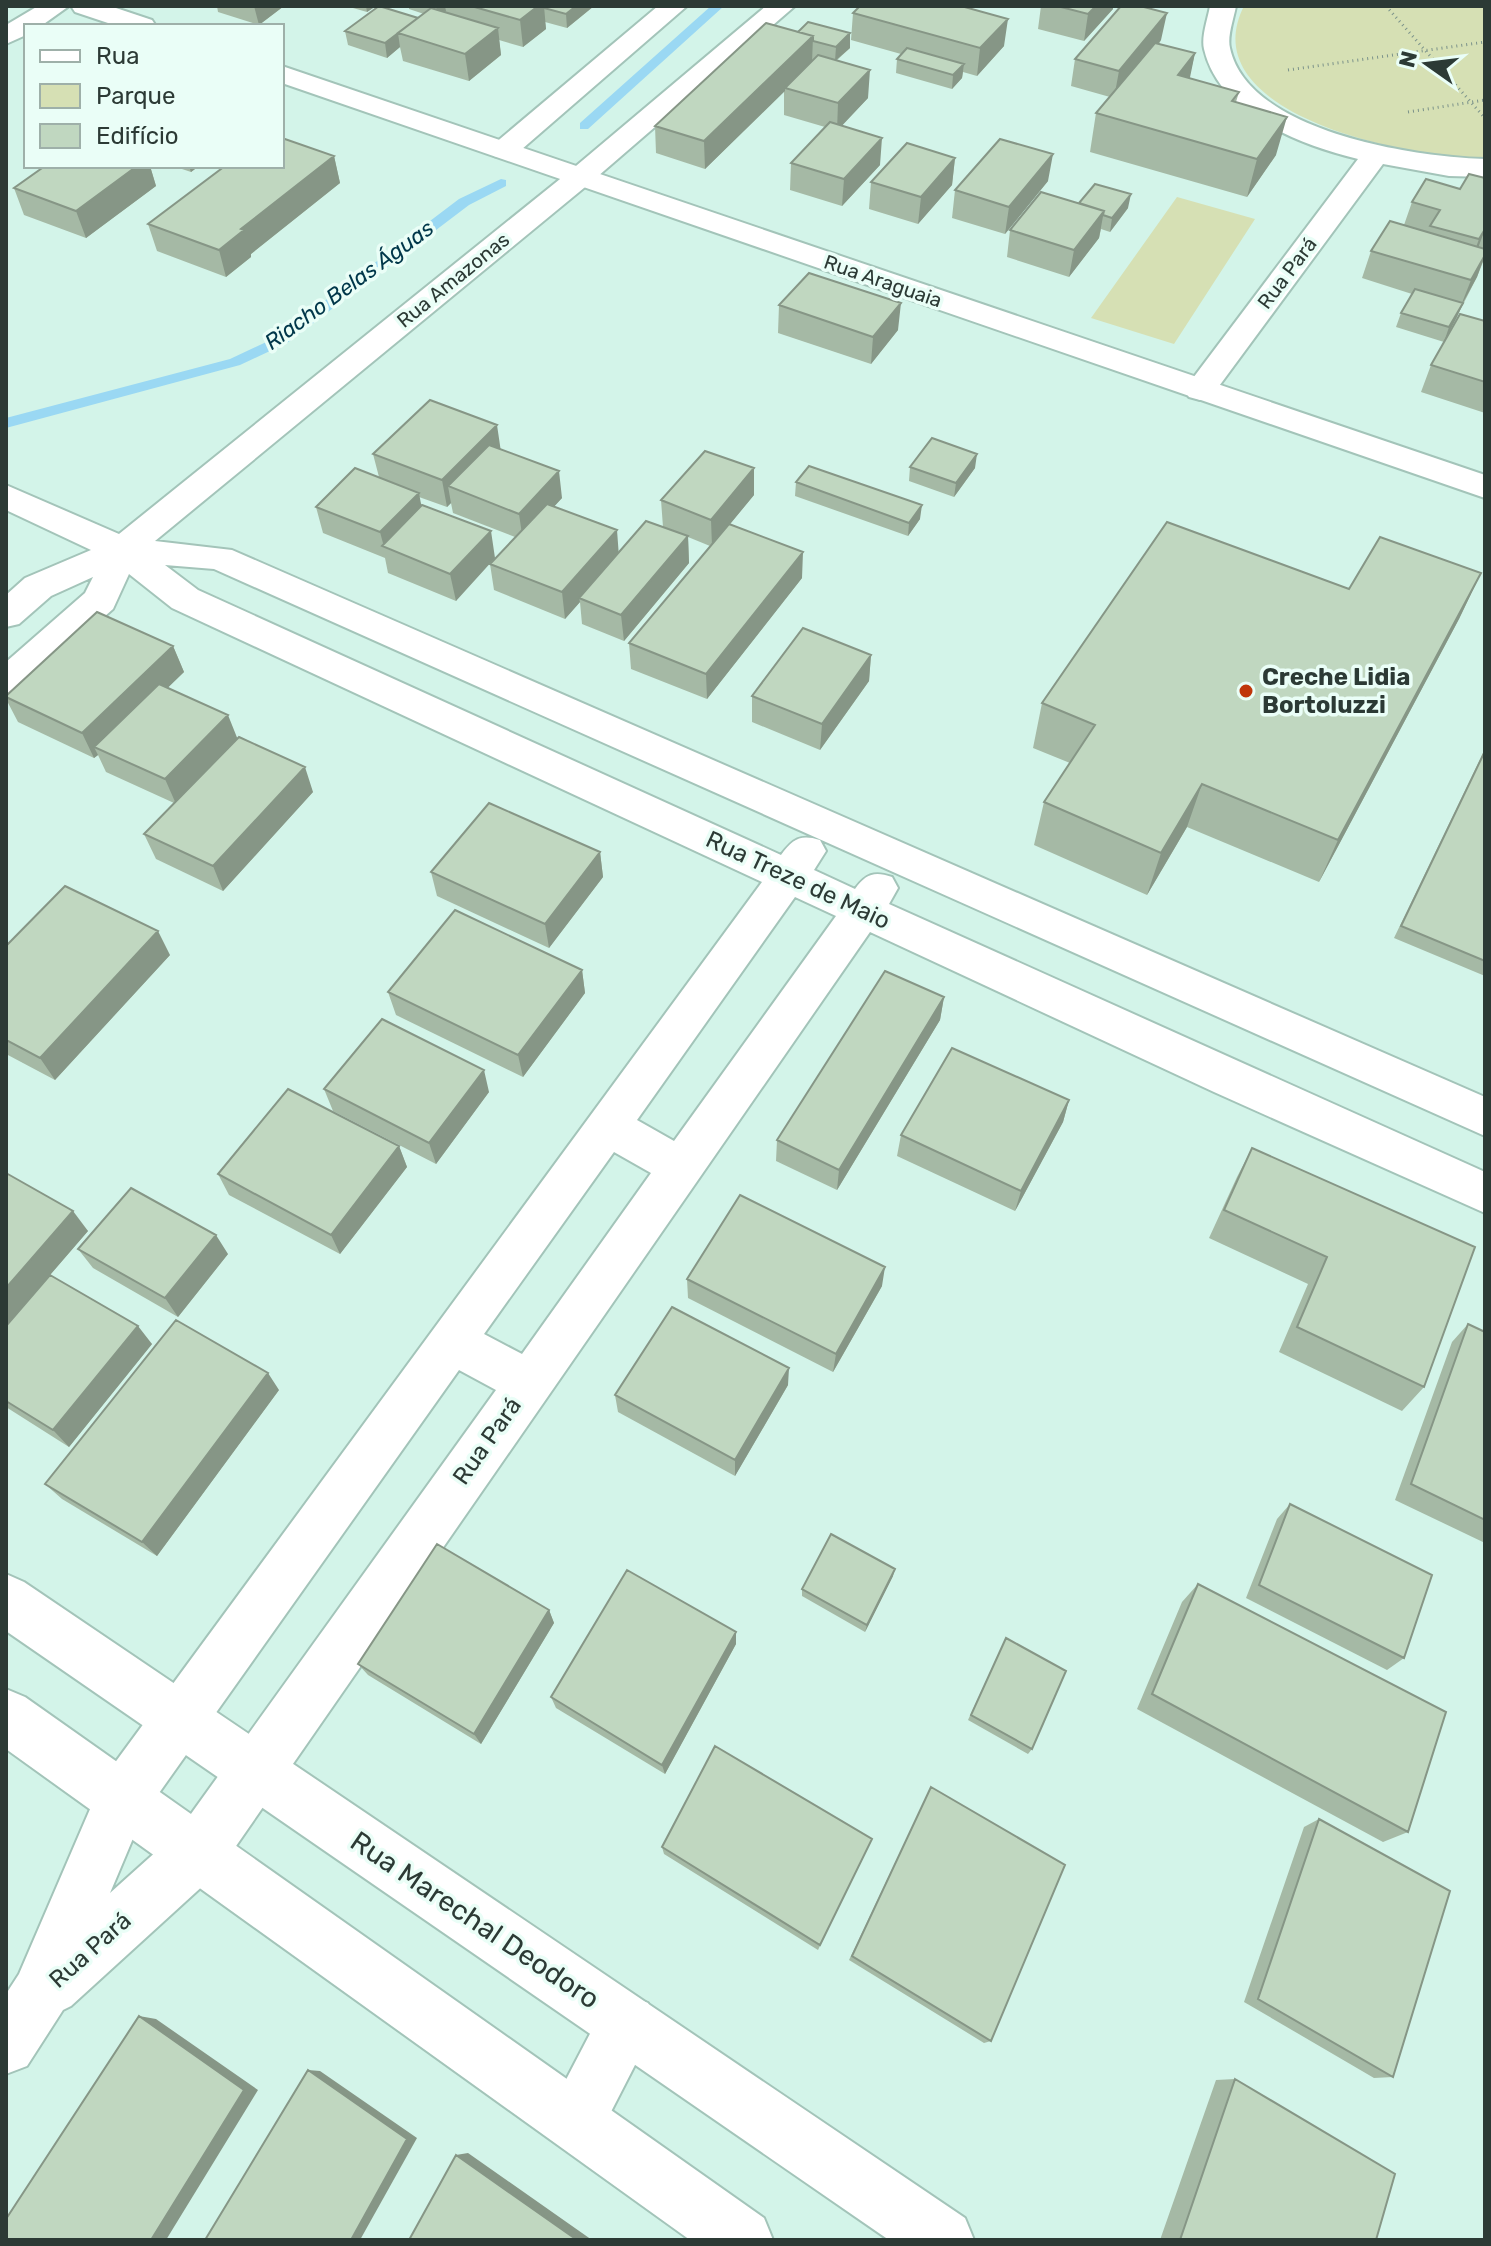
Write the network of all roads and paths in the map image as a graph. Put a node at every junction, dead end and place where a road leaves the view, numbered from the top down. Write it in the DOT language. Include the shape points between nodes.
graph roads {
  1 [pos="56,6"];
  2 [pos="84,6"];
  3 [pos="674,6"];
  4 [pos="782,6"];
  5 [pos="1223,6"];
  6 [pos="1386,6"];
  7 [pos="26,24"];
  8 [pos="137,24"];
  9 [pos="24,25"];
  10 [pos="6,36"];
  11 [pos="1485,42"];
  12 [pos="1426,50"];
  13 [pos="284,75"];
  14 [pos="1230,79"];
  15 [pos="1485,118"];
  16 [pos="504,150"];
  17 [pos="1375,156"];
  18 [pos="1485,168"];
  19 [pos="580,177"];
  20 [pos="1200,390"];
  21 [pos="1485,487"];
  22 [pos="6,496"];
  23 [pos="122,550"];
  24 [pos="6,615"];
  25 [pos="395,633"];
  26 [pos="351,676"];
  27 [pos="6,683"];
  28 [pos="587,718"];
  29 [pos="547,765"];
  30 [pos="827,824"];
  31 [pos="900,857"];
  32 [pos="787,875"];
  33 [pos="863,909"];
  34 [pos="1259,1017"];
  35 [pos="1229,1079"];
  36 [pos="1485,1117"];
  37 [pos="607,1125"];
  38 [pos="680,1167"];
  39 [pos="1485,1193"];
  40 [pos="450,1341"];
  41 [pos="529,1382"];
  42 [pos="6,1600"];
  43 [pos="6,1716"];
  44 [pos="178,1717"];
  45 [pos="258,1771"];
  46 [pos="122,1798"];
  47 [pos="198,1852"];
  48 [pos="40,1995"];
  49 [pos="627,2024"];
  50 [pos="6,2045"];
  51 [pos="575,2120"];
  52 [pos="938,2238"];
  53 [pos="742,2240"];
  1 -- 7 [label="street"];
  2 -- 8 [label="street"];
  3 -- 16 [label="street"];
  4 -- 19 [label="street, Rua Amazonas"];
  5 -- 14 [label="street" via="1214,26 1216,52"];
  6 -- 12 [label="path"];
  9 -- 10 [label="street"];
  11 -- 12 [label="path"];
  12 -- 14 [label="path"];
  12 -- 15 [label="path"];
  13 -- 16 [label="street, Rua Araguaia"];
  14 -- 17 [label="street" via="1258,106 1297,129"];
  16 -- 19 [label="street, Rua Araguaia"];
  17 -- 18 [label="street" via="1428,166"];
  17 -- 20 [label="street, Rua Pará"];
  19 -- 20 [label="street, Rua Araguaia"];
  19 -- 23 [label="street, Rua Amazonas"];
  20 -- 21 [label="street, Rua Araguaia"];
  22 -- 23 [label="street, Rua Treze de Maio"];
  23 -- 24 [label="street, Rua Amazonas" via="38,587"];
  23 -- 25 [label="street, Rua Treze de Maio" via="220,558"];
  23 -- 26 [label="street, Rua Treze de Maio" via="185,599"];
  23 -- 27 [label="street, Rua Amazonas" via="100,600"];
  25 -- 26 [label="street"];
  25 -- 28 [label="street, Rua Treze de Maio"];
  26 -- 29 [label="street, Rua Treze de Maio"];
  28 -- 29 [label="street"];
  28 -- 30 [label="street, Rua Treze de Maio"];
  29 -- 32 [label="street, Rua Treze de Maio"];
  30 -- 31 [label="street, Rua Treze de Maio"];
  30 -- 32 [label="street, Rua Pará"];
  31 -- 33 [label="street, Rua Pará"];
  31 -- 34 [label="street, Rua Treze de Maio"];
  32 -- 33 [label="street, Rua Treze de Maio"];
  32 -- 37 [label="street, Rua Pará"];
  33 -- 35 [label="street, Rua Treze de Maio"];
  33 -- 38 [label="street, Rua Pará"];
  34 -- 35 [label="street"];
  34 -- 36 [label="street, Rua Treze de Maio"];
  35 -- 39 [label="street, Rua Treze de Maio"];
  37 -- 38 [label="street"];
  37 -- 40 [label="street, Rua Pará"];
  38 -- 41 [label="street, Rua Pará"];
  40 -- 41 [label="street"];
  40 -- 44 [label="street, Rua Pará"];
  41 -- 45 [label="street, Rua Pará"];
  42 -- 44 [label="street, Rua Marechal Deodoro"];
  43 -- 46 [label="street"];
  44 -- 45 [label="street, Rua Marechal Deodoro"];
  44 -- 46 [label="street, Rua Pará"];
  45 -- 47 [label="street, Rua Pará"];
  45 -- 49 [label="street, Rua Marechal Deodoro"];
  46 -- 47 [label="street"];
  46 -- 48 [label="street, Rua Pará"];
  47 -- 48 [label="street, Rua Pará"];
  47 -- 51 [label="street"];
  48 -- 50 [label="street, Rua Pará"];
  49 -- 51 [label="street"];
  49 -- 52 [label="street, Rua Marechal Deodoro"];
  51 -- 53 [label="street"];
}
